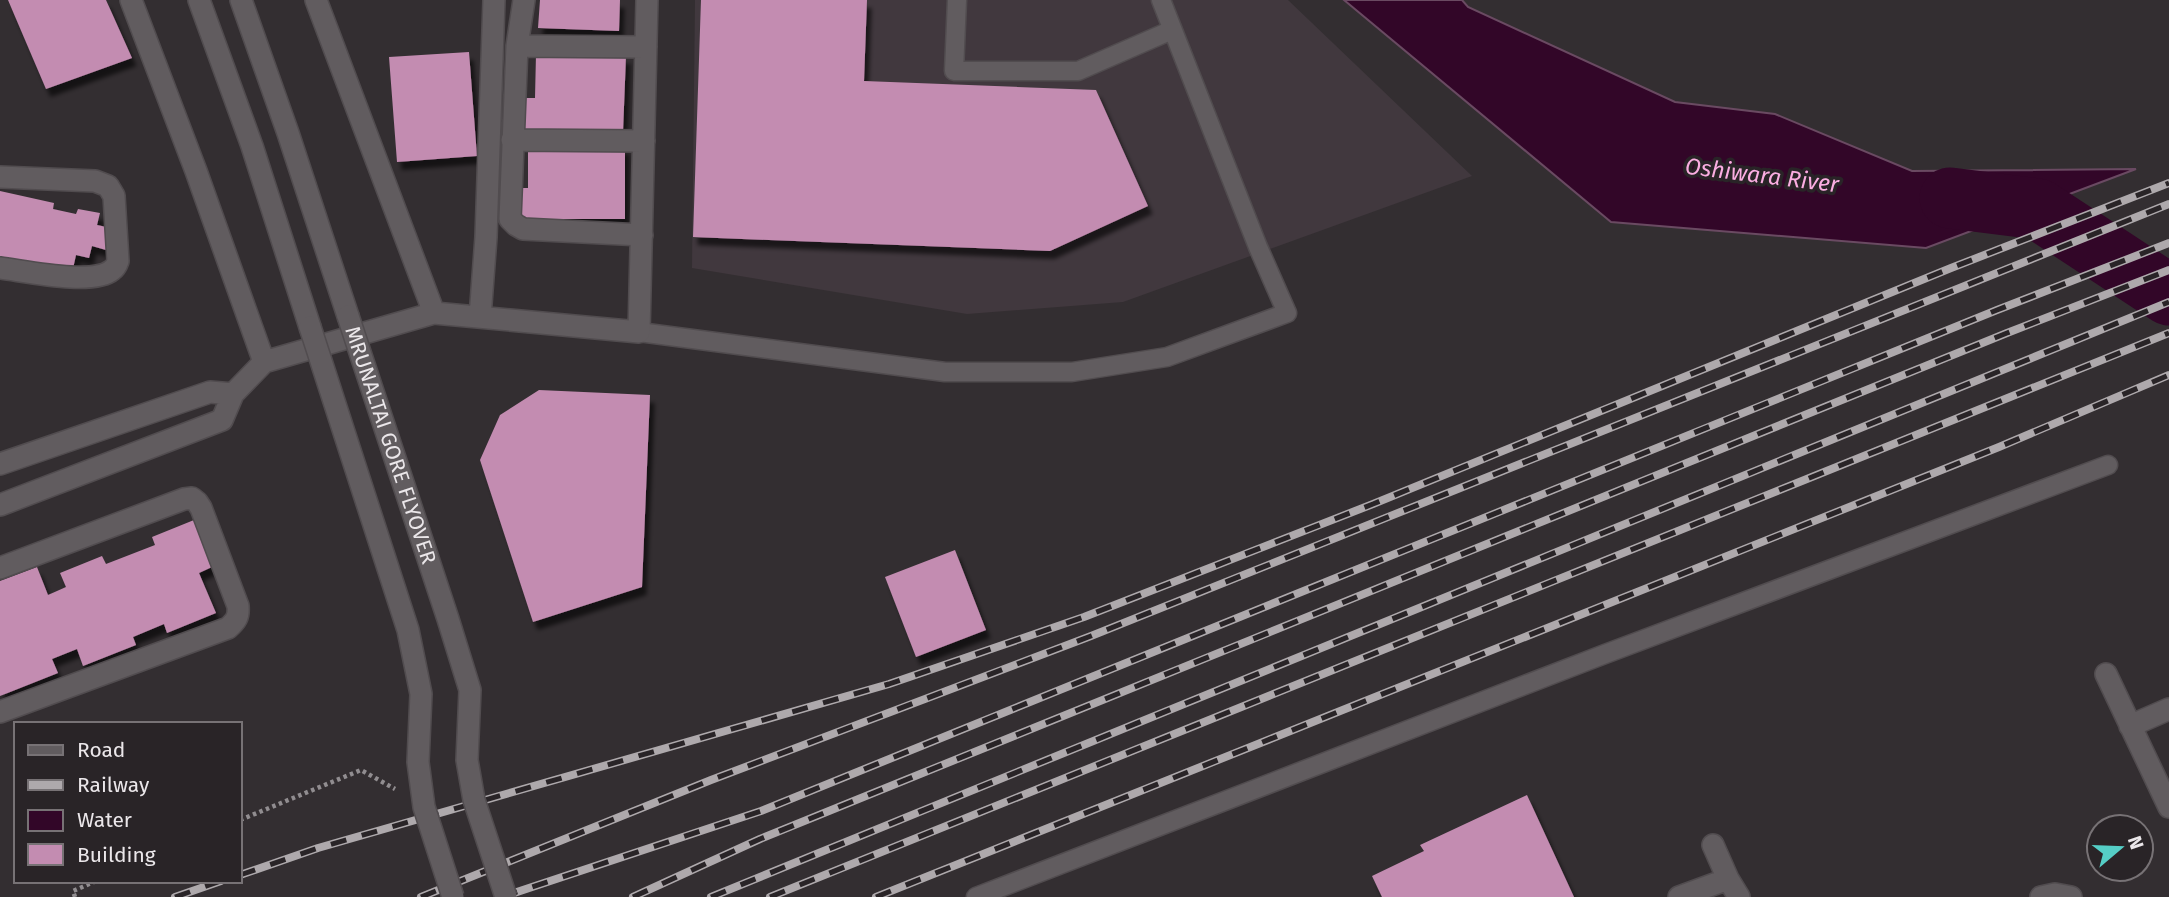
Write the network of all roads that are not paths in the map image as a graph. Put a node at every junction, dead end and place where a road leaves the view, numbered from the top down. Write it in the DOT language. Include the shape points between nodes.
graph roads {
  1 [pos="131,0"];
  2 [pos="199,0"];
  3 [pos="241,0"];
  4 [pos="316,0"];
  5 [pos="494,0"];
  6 [pos="524,0"];
  7 [pos="647,0"];
  8 [pos="957,0"];
  9 [pos="1161,0"];
  10 [pos="1172,30"];
  11 [pos="517,46"];
  12 [pos="646,47"];
  13 [pos="512,140"];
  14 [pos="644,141"];
  15 [pos="0,177"];
  16 [pos="642,235"];
  17 [pos="0,268"];
  18 [pos="434,313"];
  19 [pos="480,317"];
  20 [pos="639,332"];
  21 [pos="264,362"];
  22 [pos="233,394"];
  23 [pos="0,464"];
  24 [pos="2108,465"];
  25 [pos="0,505"];
  26 [pos="0,568"];
  27 [pos="2106,674"];
  28 [pos="2169,709"];
  29 [pos="0,712"];
  30 [pos="2130,726"];
  31 [pos="2169,807"];
  32 [pos="1713,845"];
  33 [pos="1728,879"];
  34 [pos="453,897"];
  35 [pos="506,897"];
  36 [pos="976,897"];
  37 [pos="1679,897"];
  38 [pos="1740,897"];
  39 [pos="2040,897"];
  40 [pos="2071,897"];
  1 -- 21 [label="street"];
  2 -- 34 [label="street, MRUNALTAI GORE FLYOVER, bridge" via="252,146 408,630 421,694 418,762 424,807"];
  3 -- 35 [label="street, MRUNALTAI GORE FLYOVER, bridge" via="470,690 467,760 474,800"];
  4 -- 18 [label="street"];
  5 -- 19 [label="street"];
  6 -- 11 [label="street"];
  7 -- 12 [label="street"];
  8 -- 10 [label="lane" via="954,71 1078,71"];
  9 -- 10 [label="lane"];
  10 -- 20 [label="lane" via="1287,313 1167,357 1072,372 945,372"];
  11 -- 12 [label="street"];
  11 -- 13 [label="street"];
  12 -- 14 [label="street"];
  13 -- 14 [label="street"];
  13 -- 16 [label="street" via="509,211 516,225"];
  14 -- 16 [label="street"];
  15 -- 17 [label="street" via="94,181 108,186 114,196 118,261 114,269 85,278"];
  16 -- 20 [label="street"];
  18 -- 19 [label="street"];
  18 -- 21 [label="street"];
  19 -- 20 [label="street"];
  21 -- 22 [label="street"];
  22 -- 23 [label="street" via="210,391"];
  22 -- 25 [label="street" via="222,420"];
  24 -- 36 [label="lane" via="1605,653"];
  26 -- 29 [label="street" via="192,498 201,508 239,613 228,628"];
  27 -- 30 [label="street"];
  28 -- 30 [label="street"];
  30 -- 31 [label="street"];
  32 -- 33 [label="street"];
  33 -- 37 [label="street"];
  33 -- 38 [label="street"];
  39 -- 40 [label="street"];
}
